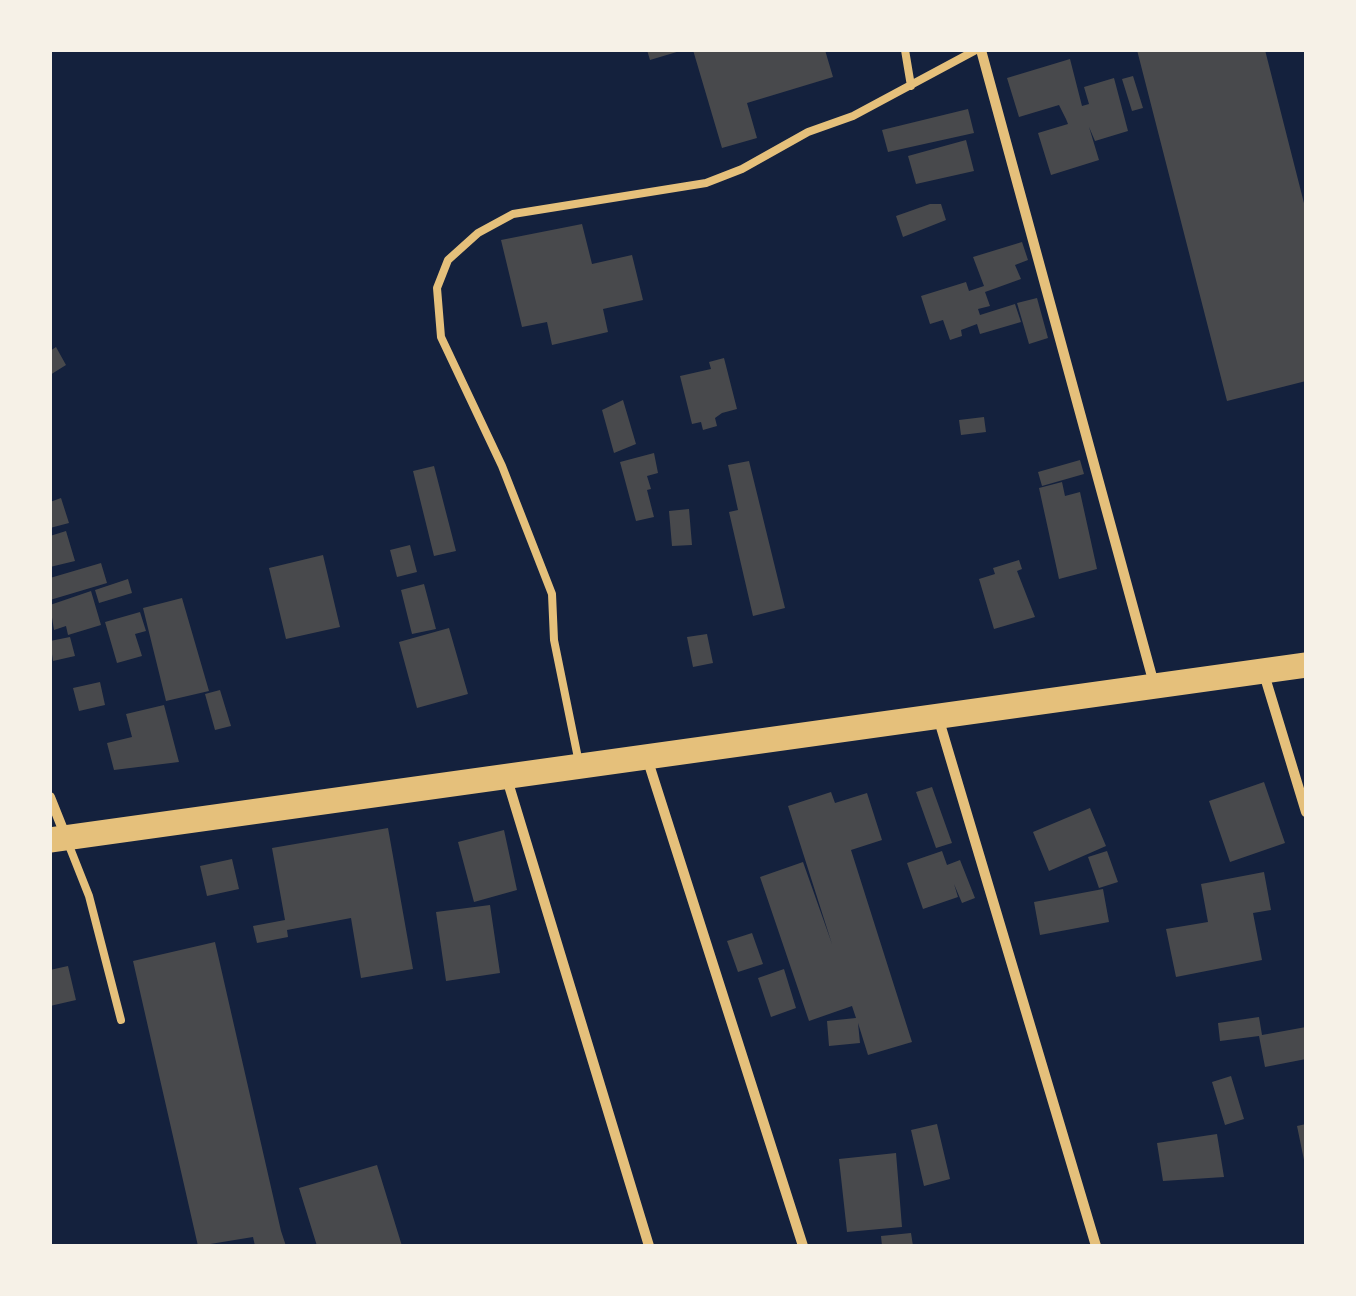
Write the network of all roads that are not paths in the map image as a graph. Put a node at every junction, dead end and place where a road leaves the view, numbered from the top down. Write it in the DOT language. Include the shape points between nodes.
graph roads {
  1 [pos="905,50"];
  2 [pos="979,50"];
  3 [pos="911,86"];
  4 [pos="1306,665"];
  5 [pos="1263,671"];
  6 [pos="1154,685"];
  7 [pos="938,717"];
  8 [pos="647,758"];
  9 [pos="580,767"];
  10 [pos="507,778"];
  11 [pos="50,797"];
  12 [pos="1306,812"];
  13 [pos="58,839"];
  14 [pos="122,1020"];
  15 [pos="649,1246"];
  16 [pos="804,1246"];
  17 [pos="1096,1246"];
  1 -- 3 [label="lane"];
  2 -- 3 [label="lane"];
  2 -- 6 [label="street"];
  3 -- 9 [label="lane" via="706,182 513,214 457,248 442,270 436,308 441,337 552,594 554,640"];
  4 -- 5 [label="highway"];
  5 -- 6 [label="highway"];
  5 -- 12 [label="street"];
  6 -- 7 [label="highway"];
  7 -- 8 [label="highway"];
  7 -- 17 [label="street"];
  8 -- 9 [label="highway"];
  8 -- 16 [label="street"];
  9 -- 10 [label="highway"];
  10 -- 13 [label="highway"];
  10 -- 15 [label="street"];
  11 -- 13 [label="street"];
  13 -- 14 [label="lane" via="89,896"];
}
